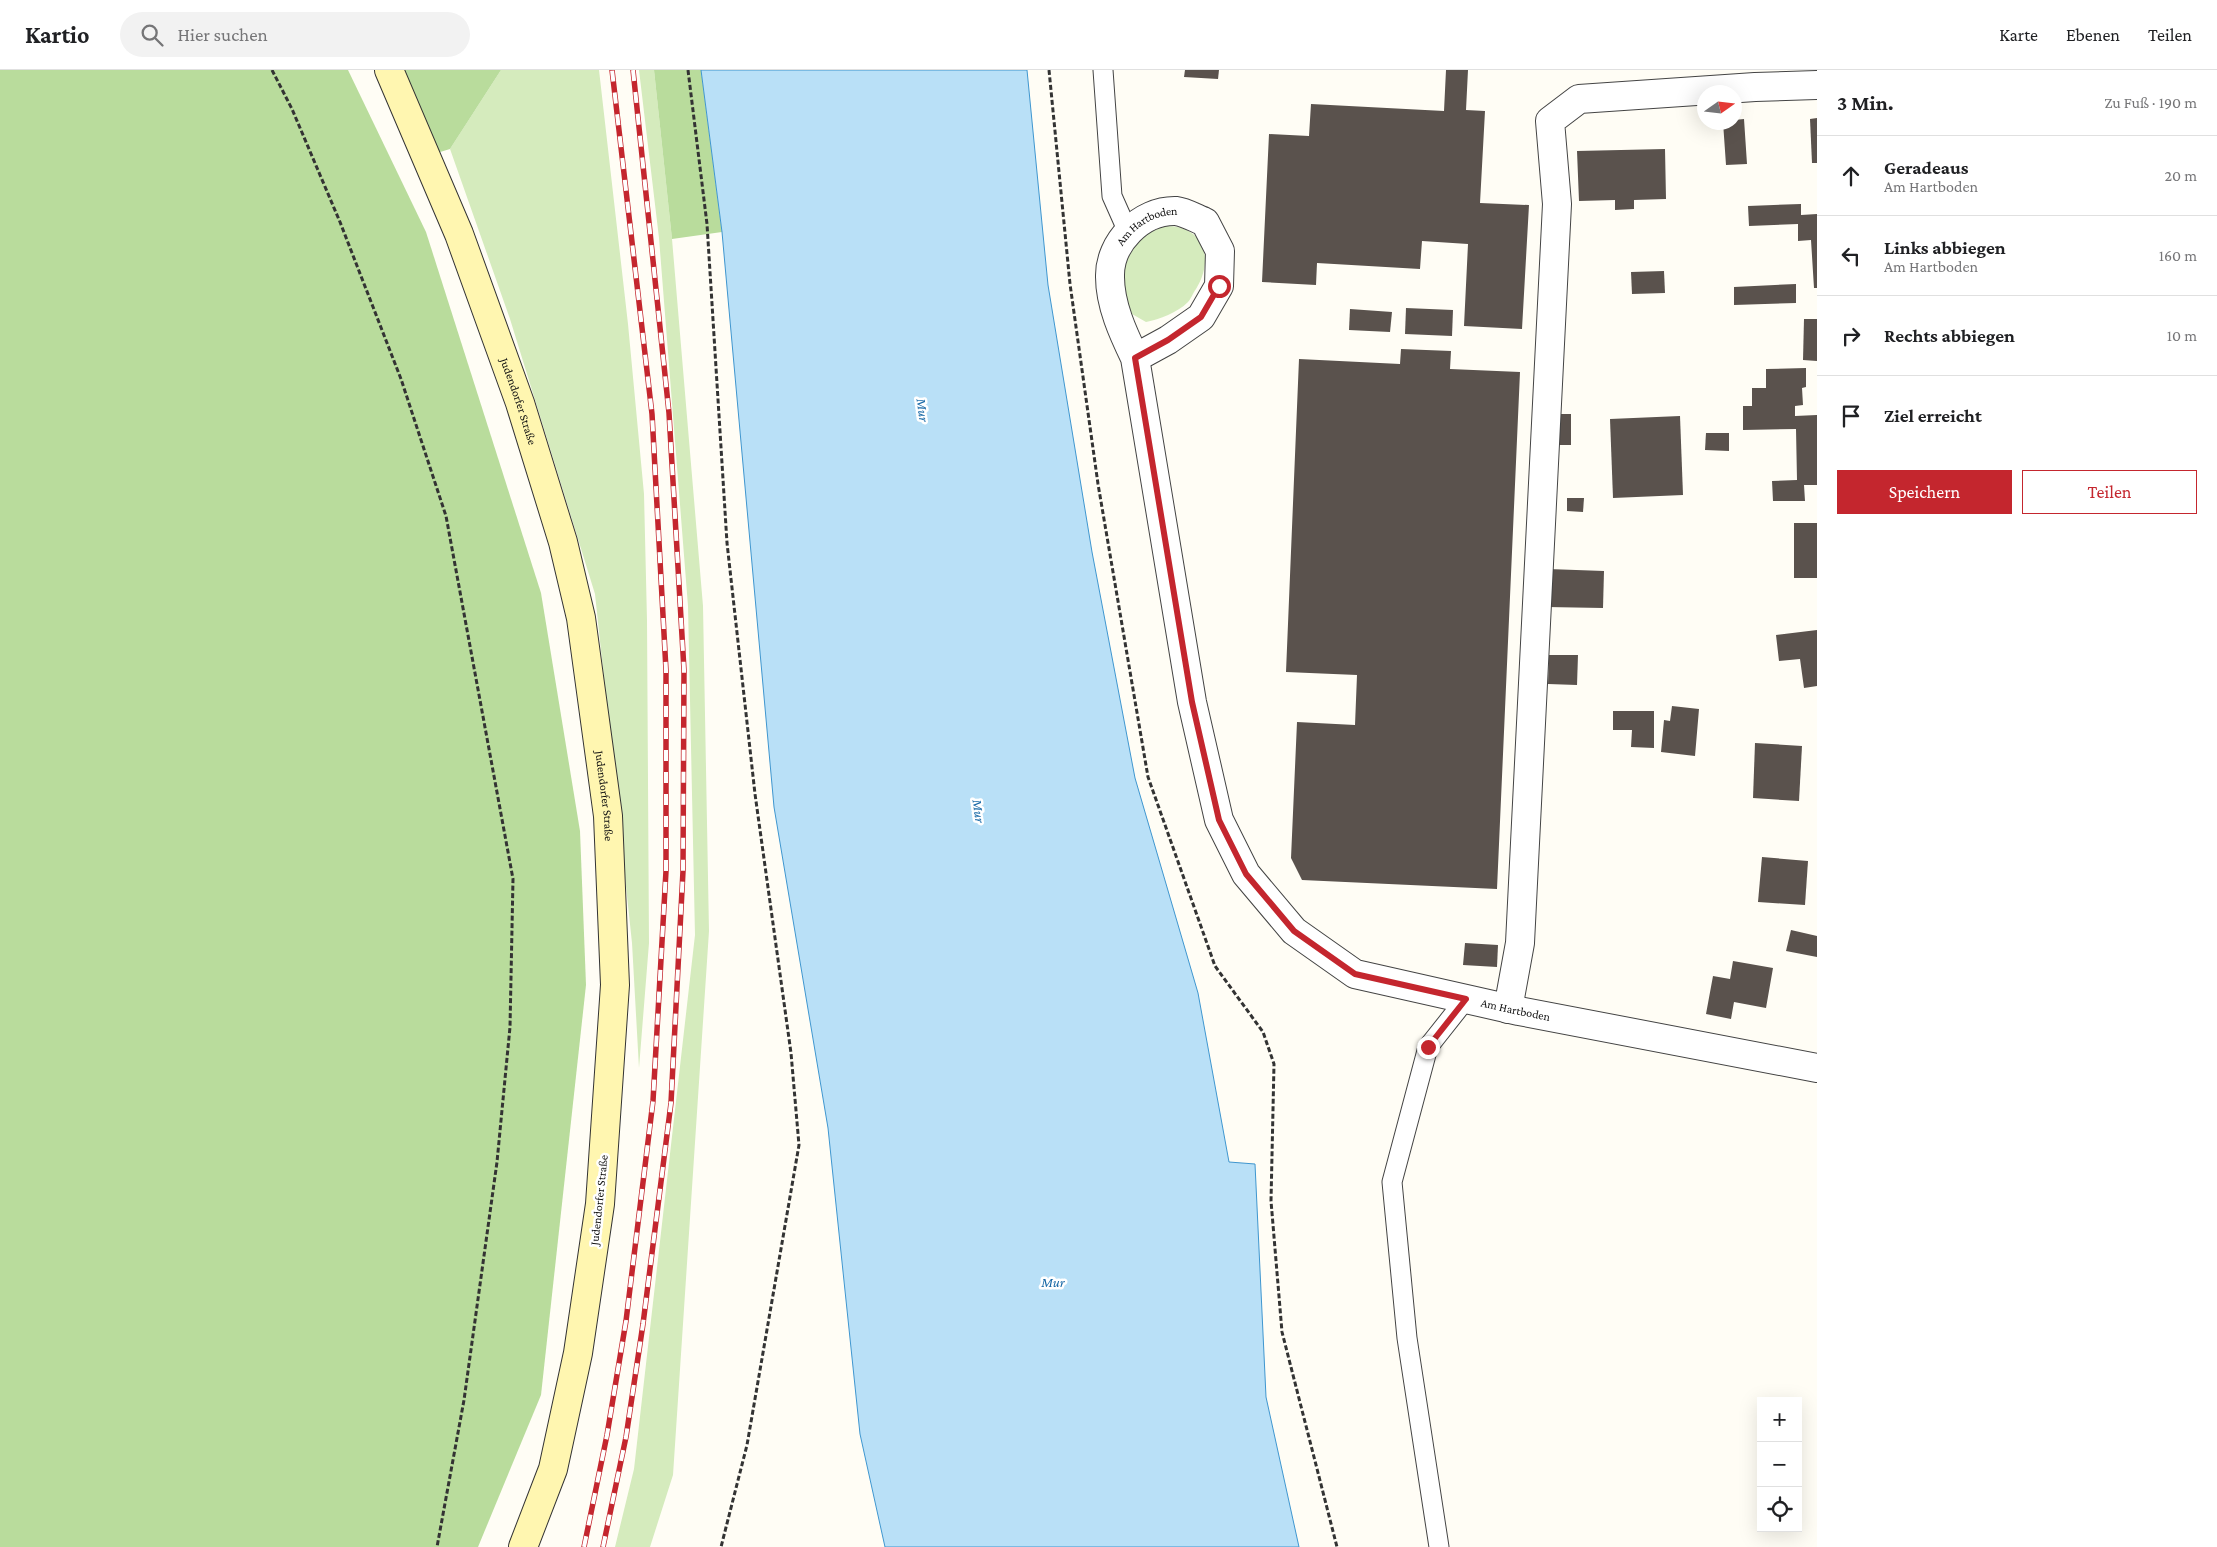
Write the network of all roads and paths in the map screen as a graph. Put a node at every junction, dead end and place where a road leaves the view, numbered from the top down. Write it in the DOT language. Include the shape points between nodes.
graph roads {
  1 [pos="272,70"];
  2 [pos="389,70"];
  3 [pos="688,70"];
  4 [pos="1048,70"];
  5 [pos="1103,70"];
  6 [pos="1817,84"];
  7 [pos="1128,232"];
  8 [pos="1135,358"];
  9 [pos="1466,999"];
  10 [pos="1508,1009"];
  11 [pos="1816,1064"];
  12 [pos="437,1547"];
  13 [pos="523,1547"];
  14 [pos="721,1547"];
  15 [pos="1337,1547"];
  16 [pos="1439,1547"];
  1 -- 12 [label="path" via="296,118 387,342 446,516 513,879 510,1027 497,1162 464,1400"];
  2 -- 13 [label="main road, Judendorfer Straße" via="462,243 520,403 563,542 581,618 608,816 615,985 600,1204 578,1353 553,1469"];
  3 -- 14 [label="path" via="706,224 727,543 755,794 791,1053 799,1145 747,1445"];
  4 -- 15 [label="path" via="1070,284 1097,474 1148,776 1215,966 1263,1032 1274,1064 1271,1200 1282,1332"];
  5 -- 7 [label="lane" via="1112,196"];
  6 -- 10 [label="street" via="1579,99 1550,121 1557,204 1520,942"];
  7 -- 8 [label="street, Am Hartboden" via="1112,255 1110,278 1120,327"];
  7 -- 8 [label="street, Am Hartboden" via="1149,216 1177,211 1205,222 1220,251 1219,286 1201,317"];
  8 -- 9 [label="street, Am Hartboden" via="1192,702 1219,820 1246,874 1294,931 1355,974"];
  9 -- 10 [label="street, Am Hartboden"];
  9 -- 16 [label="lane" via="1428,1047 1392,1182 1407,1338"];
  10 -- 11 [label="street, Am Hartboden"];
}
